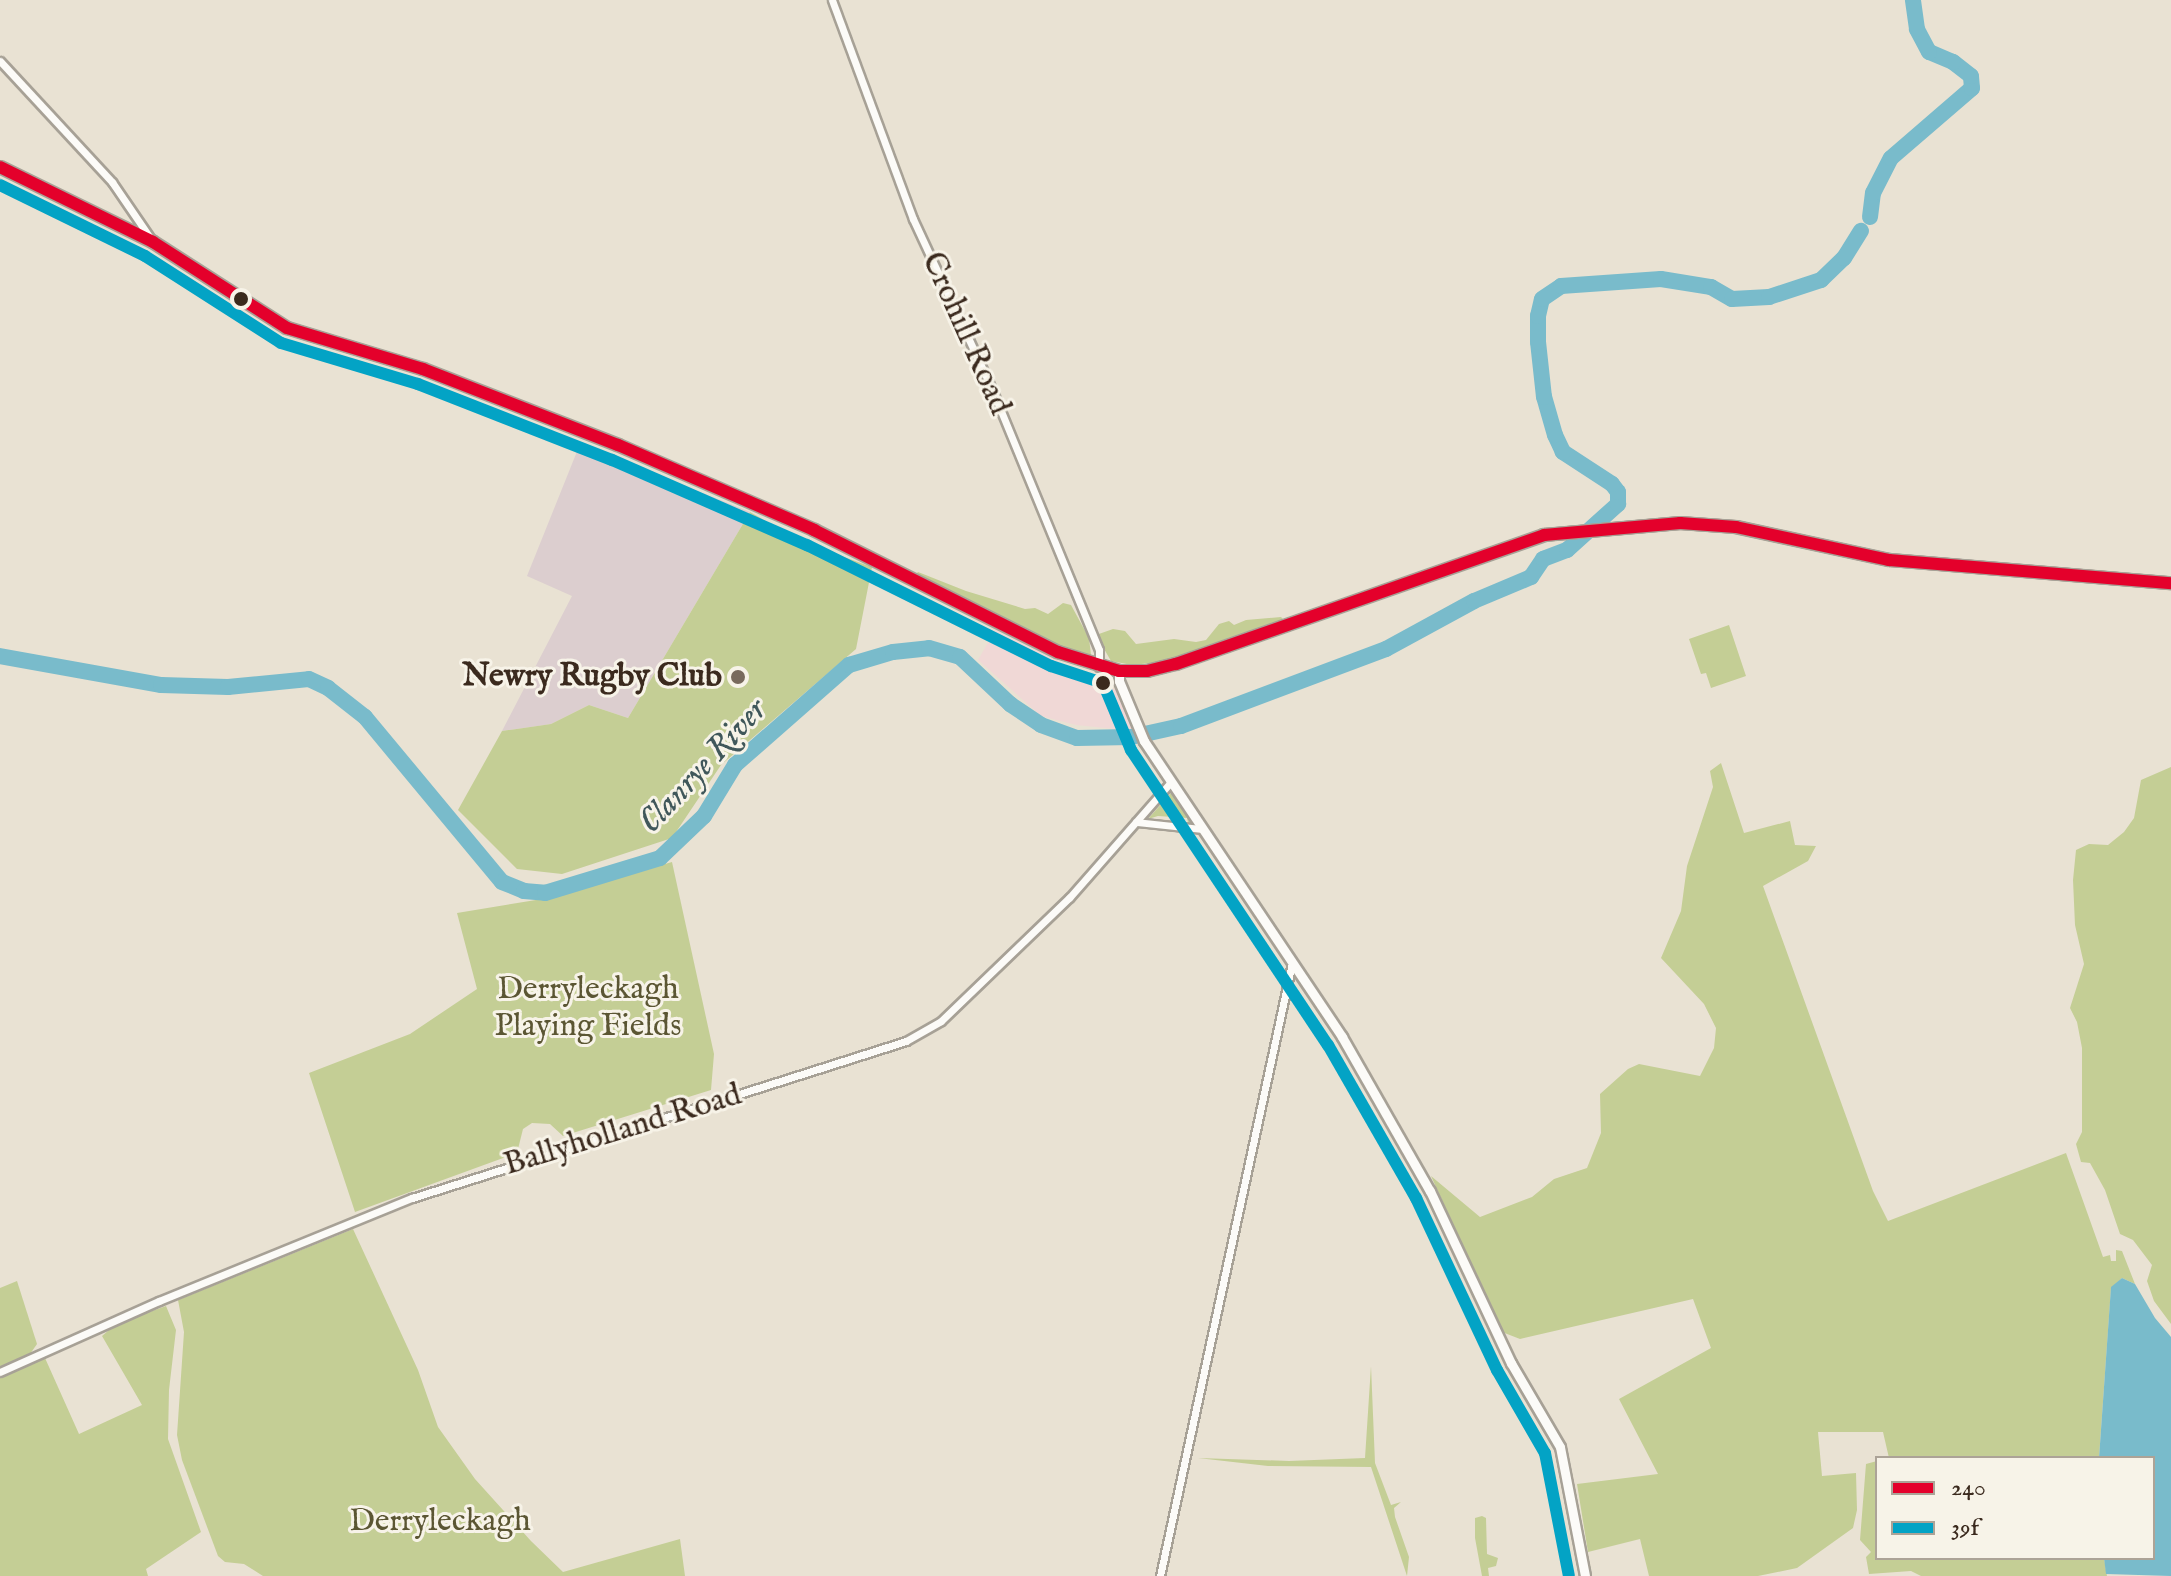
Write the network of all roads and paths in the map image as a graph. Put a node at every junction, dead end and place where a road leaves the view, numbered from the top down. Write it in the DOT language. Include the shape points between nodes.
graph roads {
  1 [pos="832,0"];
  2 [pos="0,61"];
  3 [pos="0,167"];
  4 [pos="153,242"];
  5 [pos="2171,583"];
  6 [pos="1099,667"];
  7 [pos="1119,671"];
  8 [pos="1171,782"];
  9 [pos="1136,822"];
  10 [pos="1202,829"];
  11 [pos="1292,963"];
  12 [pos="0,1372"];
  13 [pos="1160,1576"];
  14 [pos="1585,1576"];
  1 -- 6 [label="street, Crohill Road" via="913,219 992,389 1099,650"];
  2 -- 4 [label="street" via="112,182"];
  3 -- 4 [label="main road"];
  4 -- 6 [label="main road" via="287,328 423,369 618,445 814,530 1058,652"];
  5 -- 7 [label="main road" via="1889,560 1736,527 1680,523 1544,535 1176,664"];
  6 -- 7 [label="main road"];
  7 -- 8 [label="street" via="1130,712"];
  8 -- 9 [label="street, Ballyholland Road"];
  8 -- 10 [label="street"];
  9 -- 10 [label="street"];
  9 -- 12 [label="street, Ballyholland Road" via="1069,898 941,1021 906,1041 412,1198"];
  10 -- 11 [label="street"];
  11 -- 13 [label="street"];
  11 -- 14 [label="street" via="1342,1037 1430,1191 1511,1363 1560,1447"];
}
